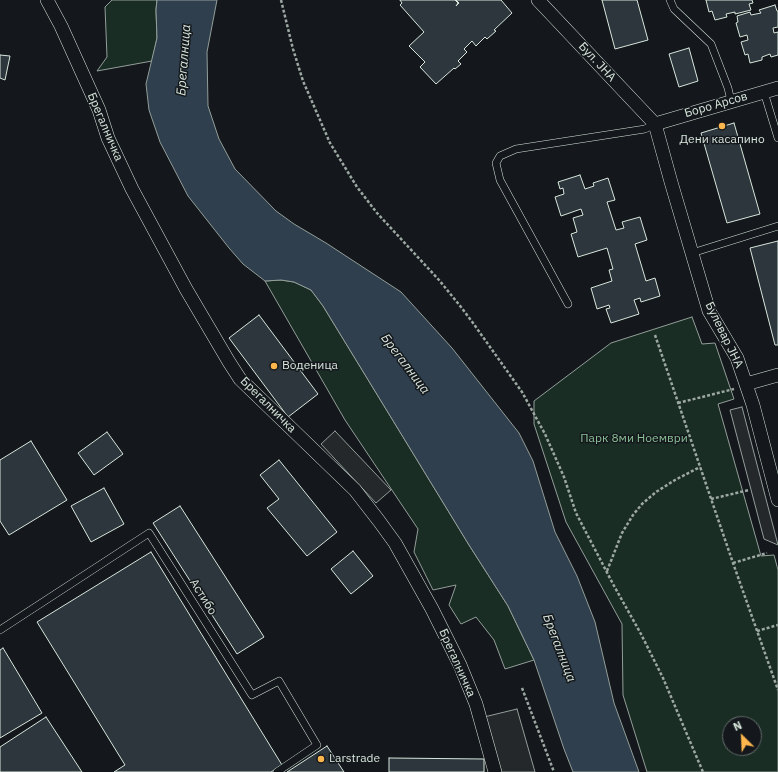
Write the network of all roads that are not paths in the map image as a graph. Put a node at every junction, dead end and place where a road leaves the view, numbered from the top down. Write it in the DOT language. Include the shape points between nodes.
graph roads {
  1 [pos="47,0"];
  2 [pos="538,0"];
  3 [pos="670,0"];
  4 [pos="778,88"];
  5 [pos="764,92"];
  6 [pos="731,101"];
  7 [pos="655,124"];
  8 [pos="778,138"];
  9 [pos="778,226"];
  10 [pos="692,253"];
  11 [pos="568,304"];
  12 [pos="778,375"];
  13 [pos="741,386"];
  14 [pos="778,500"];
  15 [pos="0,630"];
  16 [pos="277,772"];
  17 [pos="495,772"];
  1 -- 17 [label="street, Брегалничка" via="132,189 186,289 236,373 355,490 395,543 460,664 476,704"];
  2 -- 7 [label="street, Бул. ЈНА"];
  3 -- 6 [label="lane" via="674,9 711,44"];
  4 -- 5 [label="street, Боро Арсов"];
  5 -- 6 [label="street, Боро Арсов"];
  5 -- 8 [label="lane"];
  6 -- 7 [label="street, Боро Арсов"];
  7 -- 10 [label="street, Булевар ЈНА"];
  7 -- 11 [label="lane" via="645,129 516,149 500,156 496,163 500,180"];
  9 -- 10 [label="lane"];
  10 -- 13 [label="street, Булевар ЈНА" via="710,311 737,358"];
  12 -- 13 [label="street"];
  13 -- 14 [label="street, Булевар ЈНА" via="753,405"];
  15 -- 16 [label="lane, Астибо" via="149,533 252,695 278,681 317,745"];
}
